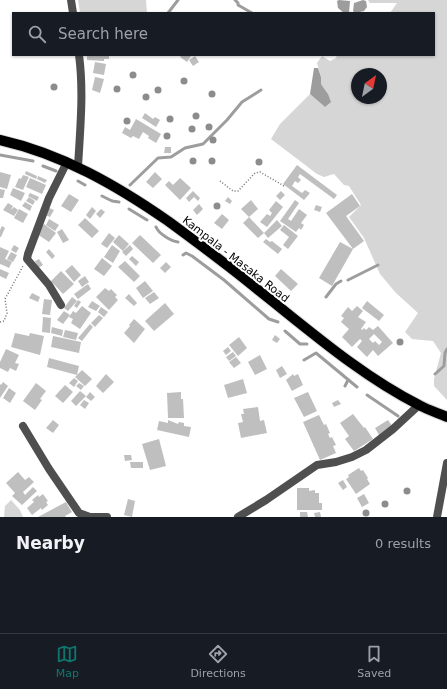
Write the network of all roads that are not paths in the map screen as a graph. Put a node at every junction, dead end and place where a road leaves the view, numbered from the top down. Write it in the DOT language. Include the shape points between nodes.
graph roads {
  1 [pos="71,0"];
  2 [pos="73,12"];
  3 [pos="79,56"];
  4 [pos="0,140"];
  5 [pos="67,162"];
  6 [pos="78,167"];
  7 [pos="61,305"];
  8 [pos="419,405"];
  9 [pos="447,417"];
  10 [pos="23,426"];
  11 [pos="447,464"];
  12 [pos="107,517"];
  13 [pos="238,517"];
  14 [pos="437,517"];
  1 -- 2 [label="street"];
  3 -- 6 [label="street" via="81,99"];
  4 -- 5 [label="main road, Kampala - Masaka Road" via="35,149"];
  5 -- 6 [label="main road, Kampala - Masaka Road"];
  5 -- 7 [label="street" via="49,198 29,248 28,259"];
  6 -- 8 [label="main road, Kampala - Masaka Road" via="156,213 362,370"];
  8 -- 9 [label="main road, Kampala - Masaka Road"];
  8 -- 13 [label="street" via="366,450 346,459 317,464"];
  10 -- 12 [label="street" via="79,513 90,517"];
  11 -- 14 [label="street"];
}
